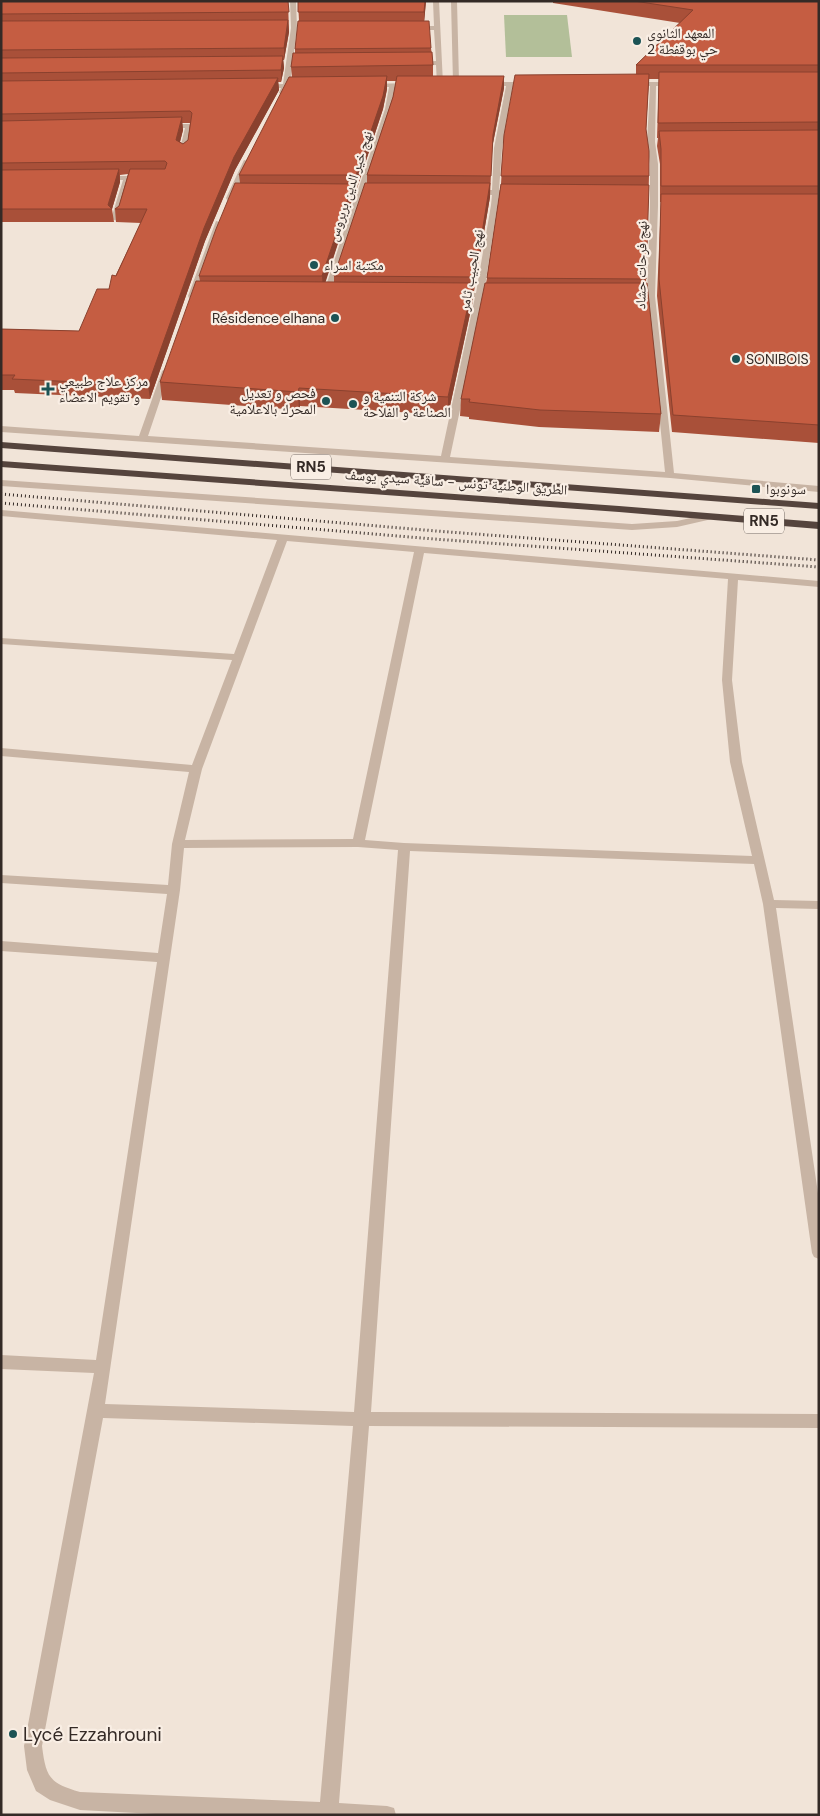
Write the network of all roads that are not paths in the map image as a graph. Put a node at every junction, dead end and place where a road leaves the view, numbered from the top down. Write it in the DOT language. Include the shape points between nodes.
graph roads {
  1 [pos="436,1"];
  2 [pos="454,1"];
  3 [pos="293,3"];
  4 [pos="284,28"];
  5 [pos="294,28"];
  6 [pos="303,28"];
  7 [pos="408,28"];
  8 [pos="436,28"];
  9 [pos="439,63"];
  10 [pos="411,64"];
  11 [pos="279,65"];
  12 [pos="289,65"];
  13 [pos="298,65"];
  14 [pos="430,84"];
  15 [pos="440,84"];
  16 [pos="510,84"];
  17 [pos="653,84"];
  18 [pos="363,85"];
  19 [pos="392,85"];
  20 [pos="421,85"];
  21 [pos="286,86"];
  22 [pos="305,86"];
  23 [pos="256,87"];
  24 [pos="277,102"];
  25 [pos="160,127"];
  26 [pos="652,142"];
  27 [pos="661,142"];
  28 [pos="183,153"];
  29 [pos="250,156"];
  30 [pos="98,178"];
  31 [pos="127,178"];
  32 [pos="154,178"];
  33 [pos="232,192"];
  34 [pos="242,192"];
  35 [pos="331,192"];
  36 [pos="361,192"];
  37 [pos="390,192"];
  38 [pos="467,192"];
  39 [pos="496,192"];
  40 [pos="526,193"];
  41 [pos="644,194"];
  42 [pos="654,194"];
  43 [pos="654,206"];
  44 [pos="664,206"];
  45 [pos="225,208"];
  46 [pos="222,217"];
  47 [pos="115,220"];
  48 [pos="193,294"];
  49 [pos="202,294"];
  50 [pos="480,294"];
  51 [pos="318,295"];
  52 [pos="327,295"];
  53 [pos="337,295"];
  54 [pos="452,295"];
  55 [pos="509,295"];
  56 [pos="641,296"];
  57 [pos="651,296"];
  58 [pos="190,303"];
  59 [pos="168,366"];
  60 [pos="1,429"];
  61 [pos="143,438"];
  62 [pos="1,445"];
  63 [pos="445,459"];
  64 [pos="1,464"];
  65 [pos="670,475"];
  66 [pos="1,483"];
  67 [pos="819,488"];
  68 [pos="819,506"];
  69 [pos="1,513"];
  70 [pos="709,516"];
  71 [pos="819,526"];
  72 [pos="283,537"];
  73 [pos="420,549"];
  74 [pos="733,576"];
  75 [pos="819,584"];
  76 [pos="1,641"];
  77 [pos="237,657"];
  78 [pos="1,752"];
  79 [pos="196,769"];
  80 [pos="358,843"];
  81 [pos="178,844"];
  82 [pos="404,847"];
  83 [pos="758,860"];
  84 [pos="1,879"];
  85 [pos="174,890"];
  86 [pos="768,904"];
  87 [pos="819,905"];
  88 [pos="1,946"];
  89 [pos="164,958"];
  90 [pos="819,1252"];
  91 [pos="1,1362"];
  92 [pos="102,1367"];
  93 [pos="96,1411"];
  94 [pos="362,1420"];
  95 [pos="819,1421"];
  96 [pos="329,1811"];
  97 [pos="387,1815"];
  1 -- 8 [label="street"];
  2 -- 15 [label="street" via="456,83 475,83"];
  3 -- 5 [label="street"];
  4 -- 5 [label="street"];
  5 -- 6 [label="street"];
  5 -- 12 [label="street"];
  7 -- 8 [label="street"];
  8 -- 9 [label="street"];
  9 -- 10 [label="street"];
  9 -- 15 [label="street"];
  11 -- 12 [label="street"];
  12 -- 13 [label="street"];
  12 -- 21 [label="street"];
  14 -- 15 [label="street"];
  16 -- 16 [label="street" via="536,83 484,83"];
  16 -- 39 [label="street, نهج الحبيب ثامر" via="498,148"];
  17 -- 17 [label="street" via="682,83 623,83"];
  17 -- 26 [label="street, نهج فرحات حشاد"];
  18 -- 19 [label="street"];
  19 -- 20 [label="street"];
  19 -- 36 [label="street, نهج خير الدين بربروس" via="388,109"];
  21 -- 22 [label="street"];
  21 -- 23 [label="street"];
  21 -- 24 [label="street"];
  25 -- 28 [label="street" via="190,126"];
  26 -- 27 [label="street"];
  26 -- 42 [label="street, نهج فرحات حشاد"];
  29 -- 33 [label="street"];
  30 -- 31 [label="street"];
  31 -- 32 [label="street"];
  31 -- 47 [label="street"];
  33 -- 34 [label="street"];
  33 -- 45 [label="street"];
  35 -- 36 [label="street"];
  36 -- 37 [label="street"];
  36 -- 52 [label="street, نهج خير الدين بربروس"];
  38 -- 39 [label="street"];
  39 -- 40 [label="street"];
  39 -- 50 [label="street, نهج الحبيب ثامر"];
  41 -- 42 [label="street"];
  42 -- 43 [label="street, نهج فرحات حشاد"];
  43 -- 44 [label="street"];
  43 -- 57 [label="street, نهج فرحات حشاد"];
  46 -- 48 [label="street"];
  48 -- 49 [label="street"];
  48 -- 58 [label="street"];
  50 -- 54 [label="street"];
  50 -- 55 [label="street"];
  50 -- 63 [label="street, نهج الحبيب ثامر"];
  51 -- 52 [label="street"];
  52 -- 53 [label="street"];
  56 -- 57 [label="street"];
  57 -- 65 [label="street, نهج فرحات حشاد"];
  59 -- 61 [label="street"];
  60 -- 61 [label="street"];
  61 -- 63 [label="street"];
  62 -- 68 [label="highway, الطريق الوطنية تونس - ساقية سيدي يوسف / RN5"];
  63 -- 65 [label="street"];
  64 -- 70 [label="highway, الطريق الوطنية تونس - ساقية سيدي يوسف / RN5"];
  65 -- 67 [label="street"];
  66 -- 70 [label="street" via="632,527 677,524"];
  69 -- 72 [label="street"];
  70 -- 71 [label="highway, الطريق الوطنية تونس - ساقية سيدي يوسف / RN5"];
  72 -- 73 [label="street"];
  72 -- 77 [label="street"];
  73 -- 74 [label="street"];
  73 -- 80 [label="street"];
  74 -- 75 [label="street"];
  74 -- 83 [label="street" via="727,680 736,762"];
  76 -- 77 [label="street"];
  77 -- 79 [label="street"];
  78 -- 79 [label="street"];
  79 -- 81 [label="street"];
  80 -- 81 [label="street"];
  80 -- 82 [label="street"];
  81 -- 85 [label="street"];
  82 -- 83 [label="street"];
  82 -- 94 [label="street"];
  83 -- 86 [label="street"];
  84 -- 85 [label="street"];
  85 -- 89 [label="street"];
  86 -- 87 [label="street"];
  86 -- 90 [label="street"];
  88 -- 89 [label="street"];
  89 -- 92 [label="street"];
  91 -- 92 [label="street"];
  92 -- 93 [label="street"];
  93 -- 94 [label="street"];
  93 -- 96 [label="street" via="33,1746 40,1783 55,1795 80,1801"];
  94 -- 95 [label="street"];
  94 -- 96 [label="street"];
  96 -- 97 [label="street"];
}
